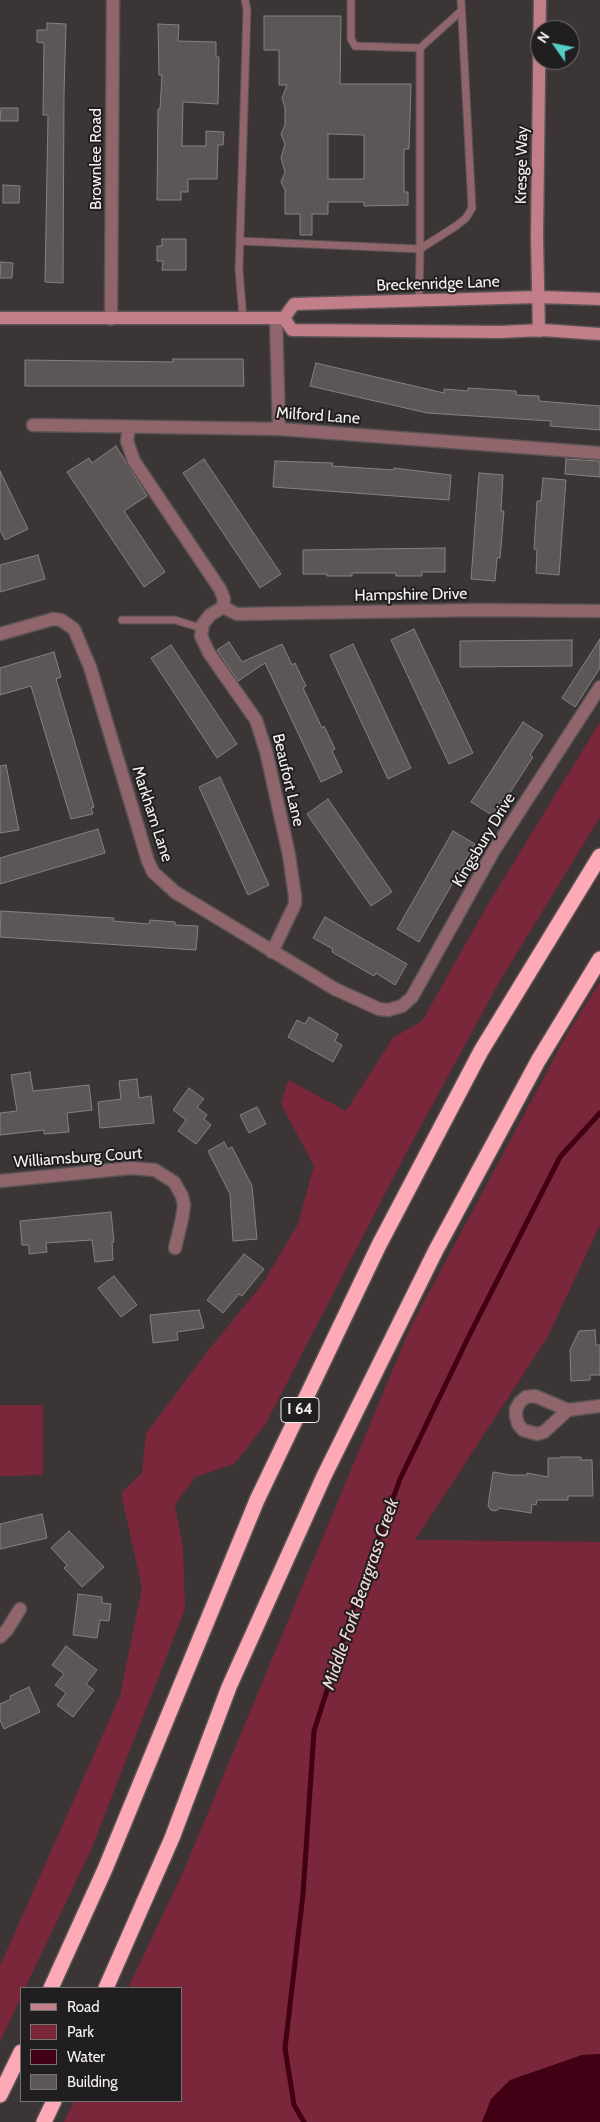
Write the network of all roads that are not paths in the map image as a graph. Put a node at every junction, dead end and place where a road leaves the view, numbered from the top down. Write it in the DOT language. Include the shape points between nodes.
graph roads {
  1 [pos="112,0"];
  2 [pos="245,0"];
  3 [pos="351,0"];
  4 [pos="461,0"];
  5 [pos="540,0"];
  6 [pos="462,10"];
  7 [pos="420,48"];
  8 [pos="240,241"];
  9 [pos="420,249"];
  10 [pos="538,298"];
  11 [pos="600,299"];
  12 [pos="419,300"];
  13 [pos="0,318"];
  14 [pos="243,318"];
  15 [pos="280,318"];
  16 [pos="111,319"];
  17 [pos="539,331"];
  18 [pos="600,334"];
  19 [pos="33,425"];
  20 [pos="130,427"];
  21 [pos="279,429"];
  22 [pos="600,453"];
  23 [pos="223,607"];
  24 [pos="600,611"];
  25 [pos="122,620"];
  26 [pos="201,628"];
  27 [pos="0,634"];
  28 [pos="600,688"];
  29 [pos="600,856"];
  30 [pos="272,952"];
  31 [pos="600,959"];
  32 [pos="398,1008"];
  33 [pos="0,1181"];
  34 [pos="175,1248"];
  35 [pos="600,1406"];
  36 [pos="568,1410"];
  37 [pos="20,1609"];
  38 [pos="0,1637"];
  39 [pos="50,1987"];
  40 [pos="106,1987"];
  41 [pos="20,2054"];
  42 [pos="0,2095"];
  43 [pos="54,2102"];
  44 [pos="44,2122"];
  1 -- 16 [label="street, Brownlee Road"];
  2 -- 8 [label="lane"];
  3 -- 7 [label="lane" via="351,40 355,46"];
  4 -- 6 [label="lane"];
  5 -- 10 [label="main road, Kresge Way"];
  6 -- 7 [label="lane"];
  6 -- 9 [label="lane" via="472,208 456,226"];
  7 -- 9 [label="lane"];
  8 -- 9 [label="lane"];
  8 -- 14 [label="lane" via="238,270"];
  9 -- 12 [label="lane"];
  10 -- 11 [label="main road, Breckenridge Lane"];
  10 -- 12 [label="main road, Breckenridge Lane"];
  10 -- 17 [label="main road, Kresge Way"];
  12 -- 15 [label="main road, Breckenridge Lane" via="294,304"];
  13 -- 16 [label="main road"];
  14 -- 15 [label="main road"];
  14 -- 16 [label="main road"];
  15 -- 17 [label="main road" via="292,330"];
  15 -- 21 [label="street"];
  17 -- 18 [label="main road"];
  19 -- 20 [label="street, Milford Lane"];
  20 -- 21 [label="street, Milford Lane"];
  20 -- 23 [label="street" via="127,441 131,455 220,589"];
  21 -- 22 [label="street, Milford Lane"];
  23 -- 24 [label="street, Hampshire Drive" via="237,614"];
  23 -- 26 [label="street" via="210,615"];
  25 -- 26 [label="lane" via="175,620"];
  26 -- 30 [label="street, Beaufort Lane" via="204,644 256,720 289,855 295,904"];
  27 -- 30 [label="street, Markham Lane" via="54,619 74,629 90,668 153,872 175,892"];
  28 -- 32 [label="street, Kingsbury Drive" via="493,852 412,997"];
  29 -- 39 [label="highway, I 64" via="481,1051 374,1253 257,1500 105,1869"];
  30 -- 32 [label="street, Markham Lane" via="335,989 379,1009"];
  31 -- 40 [label="highway" via="538,1061 436,1250 324,1476 229,1687 172,1838"];
  33 -- 34 [label="street, Williamsburg Court" via="131,1168 155,1170 174,1182 182,1196 184,1205"];
  35 -- 36 [label="street"];
  37 -- 38 [label="street"];
  41 -- 42 [label="highway"];
  43 -- 44 [label="highway"];
}
